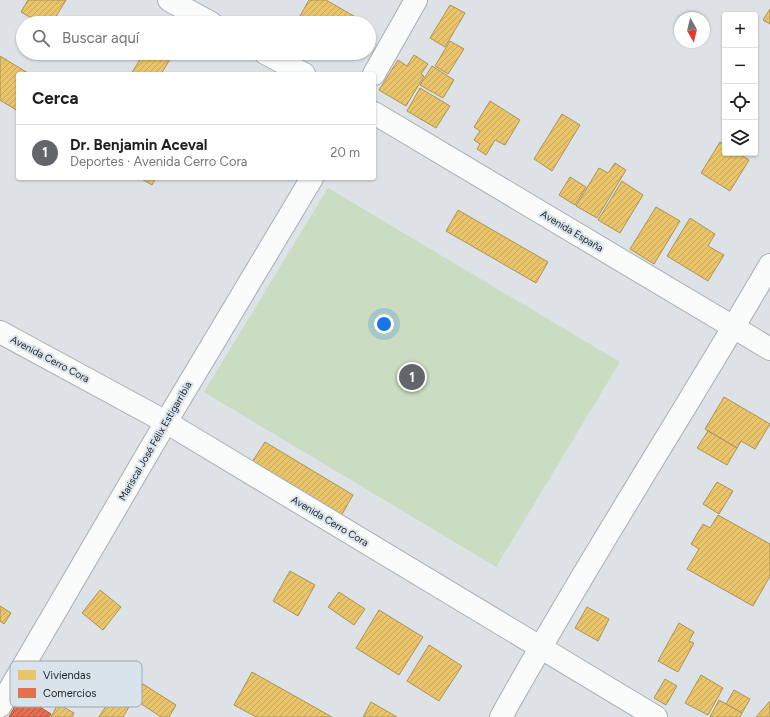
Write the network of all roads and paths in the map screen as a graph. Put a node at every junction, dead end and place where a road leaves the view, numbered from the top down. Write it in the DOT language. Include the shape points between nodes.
graph roads {
  1 [pos="169,0"];
  2 [pos="416,0"];
  3 [pos="198,16"];
  4 [pos="278,60"];
  5 [pos="300,72"];
  6 [pos="375,72"];
  7 [pos="376,115"];
  8 [pos="311,180"];
  9 [pos="770,265"];
  10 [pos="734,327"];
  11 [pos="0,332"];
  12 [pos="770,349"];
  13 [pos="166,422"];
  14 [pos="540,647"];
  15 [pos="26,661"];
  16 [pos="10,689"];
  17 [pos="0,706"];
  18 [pos="501,717"];
  19 [pos="656,717"];
  1 -- 3 [label="street"];
  2 -- 6 [label="street"];
  4 -- 5 [label="street"];
  7 -- 10 [label="street, Avenida España"];
  8 -- 13 [label="street, Mariscal José Félix Estigarribia"];
  9 -- 10 [label="street"];
  10 -- 12 [label="street, Avenida España"];
  10 -- 14 [label="street"];
  11 -- 13 [label="street, Avenida Cerro Cora"];
  13 -- 14 [label="street, Avenida Cerro Cora"];
  13 -- 15 [label="street, Mariscal José Félix Estigarribia"];
  14 -- 18 [label="street"];
  14 -- 19 [label="street, Avenida Cerro Cora"];
  16 -- 17 [label="street, Mariscal José Félix Estigarribia"];
}
